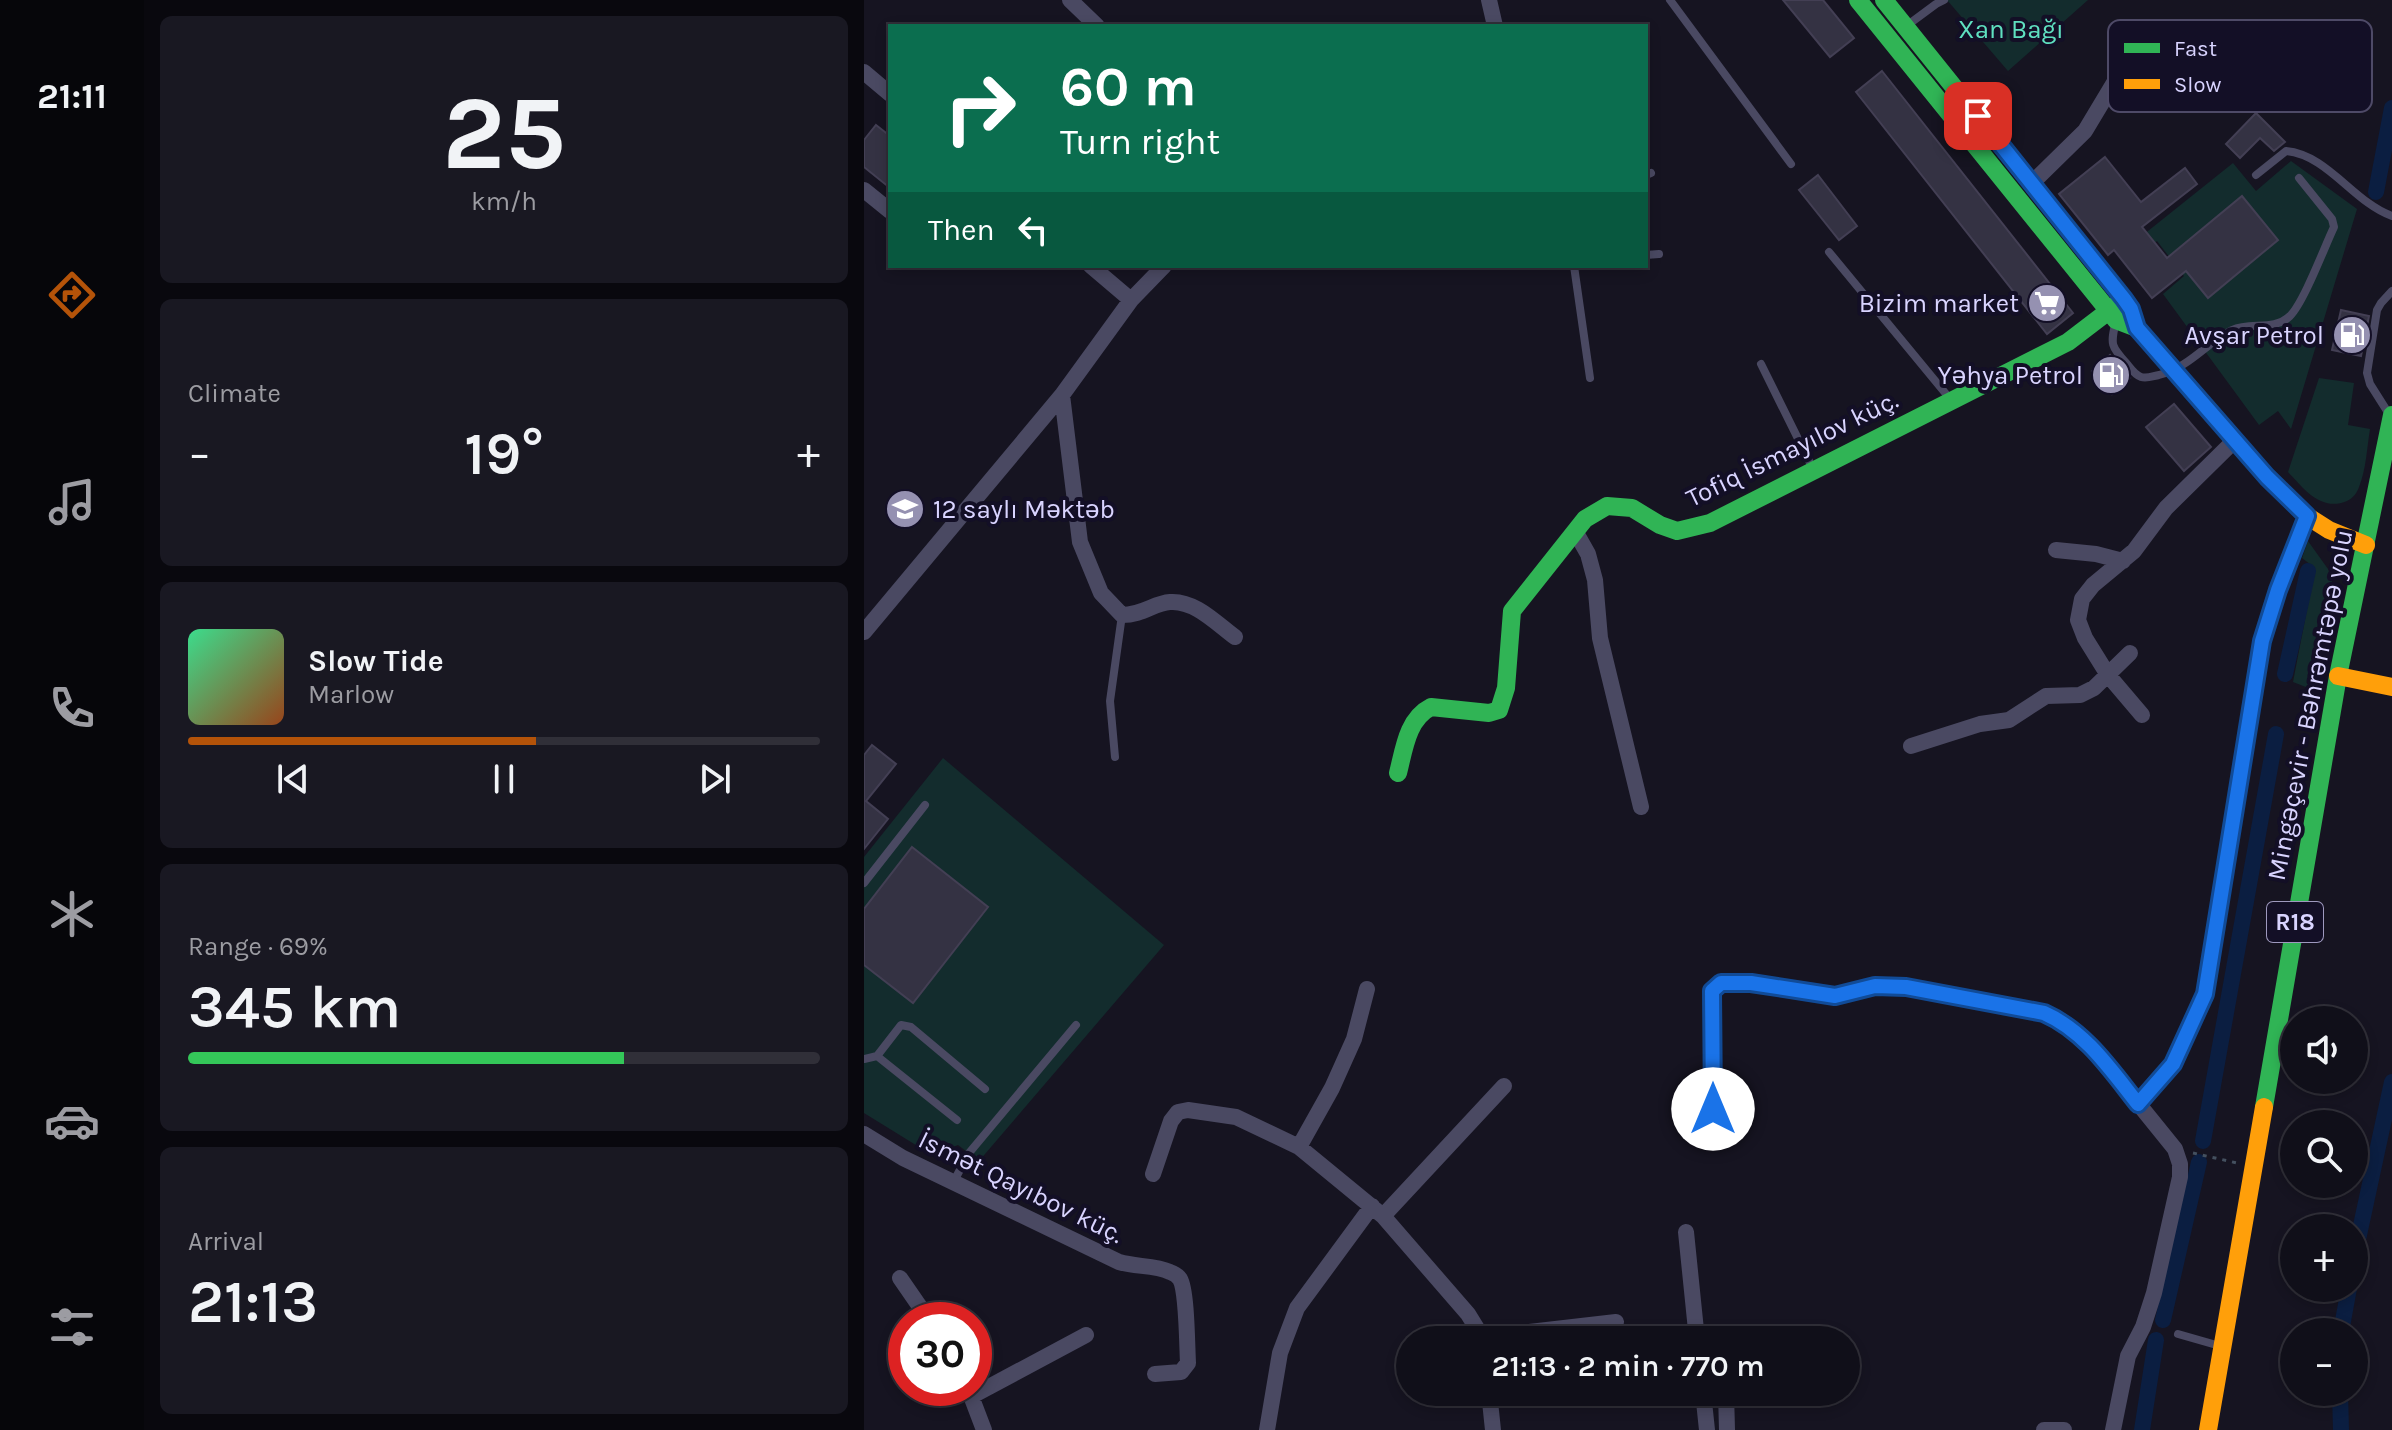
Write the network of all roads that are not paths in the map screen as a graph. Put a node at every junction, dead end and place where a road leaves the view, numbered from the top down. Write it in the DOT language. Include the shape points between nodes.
graph roads {
  1 [pos="1070,0"];
  2 [pos="1489,0"];
  3 [pos="1670,0"];
  4 [pos="1858,0"];
  5 [pos="1884,0"];
  6 [pos="1944,0"];
  7 [pos="1095,24"];
  8 [pos="1495,24"];
  9 [pos="1905,27"];
  10 [pos="866,79"];
  11 [pos="888,93"];
  12 [pos="2108,93"];
  13 [pos="1791,164"];
  14 [pos="2256,175"];
  15 [pos="2299,178"];
  16 [pos="2032,183"];
  17 [pos="864,190"];
  18 [pos="888,209"];
  19 [pos="2392,216"];
  20 [pos="1829,252"];
  21 [pos="1659,254"];
  22 [pos="1648,255"];
  23 [pos="1093,268"];
  24 [pos="1162,268"];
  25 [pos="1574,268"];
  26 [pos="2392,291"];
  27 [pos="2124,299"];
  28 [pos="1131,300"];
  29 [pos="2112,316"];
  30 [pos="2137,328"];
  31 [pos="1761,364"];
  32 [pos="2176,370"];
  33 [pos="1590,378"];
  34 [pos="1062,395"];
  35 [pos="1951,400"];
  36 [pos="2392,417"];
  37 [pos="2235,440"];
  38 [pos="1814,470"];
  39 [pos="2307,516"];
  40 [pos="1575,531"];
  41 [pos="2366,545"];
  42 [pos="2056,550"];
  43 [pos="2123,561"];
  44 [pos="1122,615"];
  45 [pos="864,632"];
  46 [pos="1235,637"];
  47 [pos="2130,653"];
  48 [pos="2108,675"];
  49 [pos="2338,676"];
  50 [pos="2392,687"];
  51 [pos="2142,715"];
  52 [pos="1911,746"];
  53 [pos="1115,757"];
  54 [pos="1398,773"];
  55 [pos="925,805"];
  56 [pos="1641,807"];
  57 [pos="864,883"];
  58 [pos="1367,989"];
  59 [pos="1076,1025"];
  60 [pos="877,1056"];
  61 [pos="864,1059"];
  62 [pos="1504,1086"];
  63 [pos="985,1089"];
  64 [pos="2138,1104"];
  65 [pos="1713,1109"];
  66 [pos="957,1120"];
  67 [pos="864,1134"];
  68 [pos="1299,1147"];
  69 [pos="1153,1174"];
  70 [pos="954,1181"];
  71 [pos="1378,1211"];
  72 [pos="1686,1232"];
  73 [pos="900,1278"];
  74 [pos="917,1302"];
  75 [pos="1616,1322"];
  76 [pos="1475,1326"];
  77 [pos="1585,1326"];
  78 [pos="1696,1326"];
  79 [pos="2178,1334"];
  80 [pos="1086,1335"];
  81 [pos="2221,1346"];
  82 [pos="1155,1374"];
  83 [pos="992,1381"];
  84 [pos="975,1406"];
  85 [pos="1490,1406"];
  86 [pos="1704,1406"];
  87 [pos="1726,1406"];
  88 [pos="984,1430"];
  89 [pos="1267,1430"];
  90 [pos="1493,1430"];
  91 [pos="1707,1430"];
  92 [pos="1727,1430"];
  93 [pos="2044,1430"];
  94 [pos="2064,1430"];
  95 [pos="2113,1430"];
  96 [pos="2208,1430"];
  1 -- 7 [label="street"];
  2 -- 8 [label="street"];
  3 -- 13 [label="lane"];
  4 -- 29 [label="main road"];
  5 -- 9 [label="main road"];
  6 -- 9 [label="lane"];
  9 -- 16 [label="main road"];
  10 -- 11 [label="street"];
  12 -- 16 [label="street" via="2085,131"];
  14 -- 19 [label="lane" via="2286,151 2297,152"];
  15 -- 32 [label="lane" via="2334,227 2299,303 2277,324 2230,331"];
  16 -- 27 [label="main road"];
  17 -- 18 [label="street"];
  20 -- 35 [label="lane"];
  21 -- 22 [label="lane"];
  23 -- 28 [label="street"];
  24 -- 28 [label="street"];
  25 -- 33 [label="lane"];
  26 -- 36 [label="lane" via="2377,310 2367,373"];
  27 -- 29 [label="main road, Tofiq İsmayılov küç."];
  27 -- 30 [label="main road"];
  28 -- 34 [label="street"];
  29 -- 30 [label="main road"];
  29 -- 32 [label="lane" via="2113,348 2138,376"];
  29 -- 35 [label="main road, Tofiq İsmayılov küç."];
  30 -- 32 [label="main road"];
  31 -- 38 [label="lane"];
  32 -- 37 [label="main road"];
  34 -- 44 [label="street" via="1080,542 1101,593"];
  34 -- 45 [label="street"];
  35 -- 38 [label="main road, Tofiq İsmayılov küç."];
  36 -- 41 [label="main road, Mingəçevir - Bəhrəmtəpə yolu / R18"];
  37 -- 39 [label="main road"];
  37 -- 43 [label="street" via="2166,508"];
  38 -- 40 [label="main road, Tofiq İsmayılov küç." via="1710,523 1677,531 1632,508 1607,506"];
  39 -- 41 [label="main road"];
  39 -- 64 [label="street" via="2262,641 2205,994 2173,1064"];
  40 -- 54 [label="main road, Tofiq İsmayılov küç." via="1512,611 1505,699 1499,710 1422,710 1415,717"];
  40 -- 56 [label="street" via="1595,580 1600,638"];
  41 -- 49 [label="main road, Mingəçevir - Bəhrəmtəpə yolu / R18"];
  42 -- 43 [label="street"];
  43 -- 48 [label="street" via="2082,599 2078,620"];
  44 -- 46 [label="street" via="1169,602 1193,606"];
  44 -- 53 [label="lane" via="1110,701"];
  47 -- 48 [label="street"];
  48 -- 51 [label="street"];
  48 -- 52 [label="street" via="2080,695 2046,696 2009,720"];
  49 -- 50 [label="main road"];
  49 -- 81 [label="main road, Mingəçevir - Bəhrəmtəpə yolu / R18"];
  55 -- 57 [label="lane"];
  58 -- 68 [label="street" via="1354,1039"];
  59 -- 70 [label="lane" via="969,1153"];
  60 -- 61 [label="lane"];
  60 -- 63 [label="lane" via="901,1025 911,1027"];
  60 -- 66 [label="lane"];
  62 -- 71 [label="street"];
  64 -- 65 [label="street" via="2081,1036 2044,1013 1906,987 1875,986 1835,996 1721,983 1712,991"];
  64 -- 95 [label="street" via="2175,1149 2180,1177 2154,1293 2128,1356"];
  67 -- 70 [label="street, İsmət Qayıbov küç."];
  68 -- 69 [label="street" via="1236,1117 1188,1110 1171,1121"];
  68 -- 71 [label="street"];
  70 -- 82 [label="street, İsmət Qayıbov küç." via="1119,1262 1175,1274 1183,1293 1188,1363 1181,1372"];
  71 -- 76 [label="street"];
  71 -- 89 [label="street" via="1297,1308 1280,1353"];
  72 -- 78 [label="street"];
  73 -- 74 [label="street"];
  75 -- 77 [label="street"];
  79 -- 81 [label="lane"];
  80 -- 83 [label="street"];
  81 -- 96 [label="main road, Mingəçevir - Bəhrəmtəpə yolu / R18"];
  84 -- 88 [label="street"];
  85 -- 90 [label="street"];
  86 -- 91 [label="street"];
  87 -- 92 [label="street"];
  93 -- 94 [label="street"];
}
